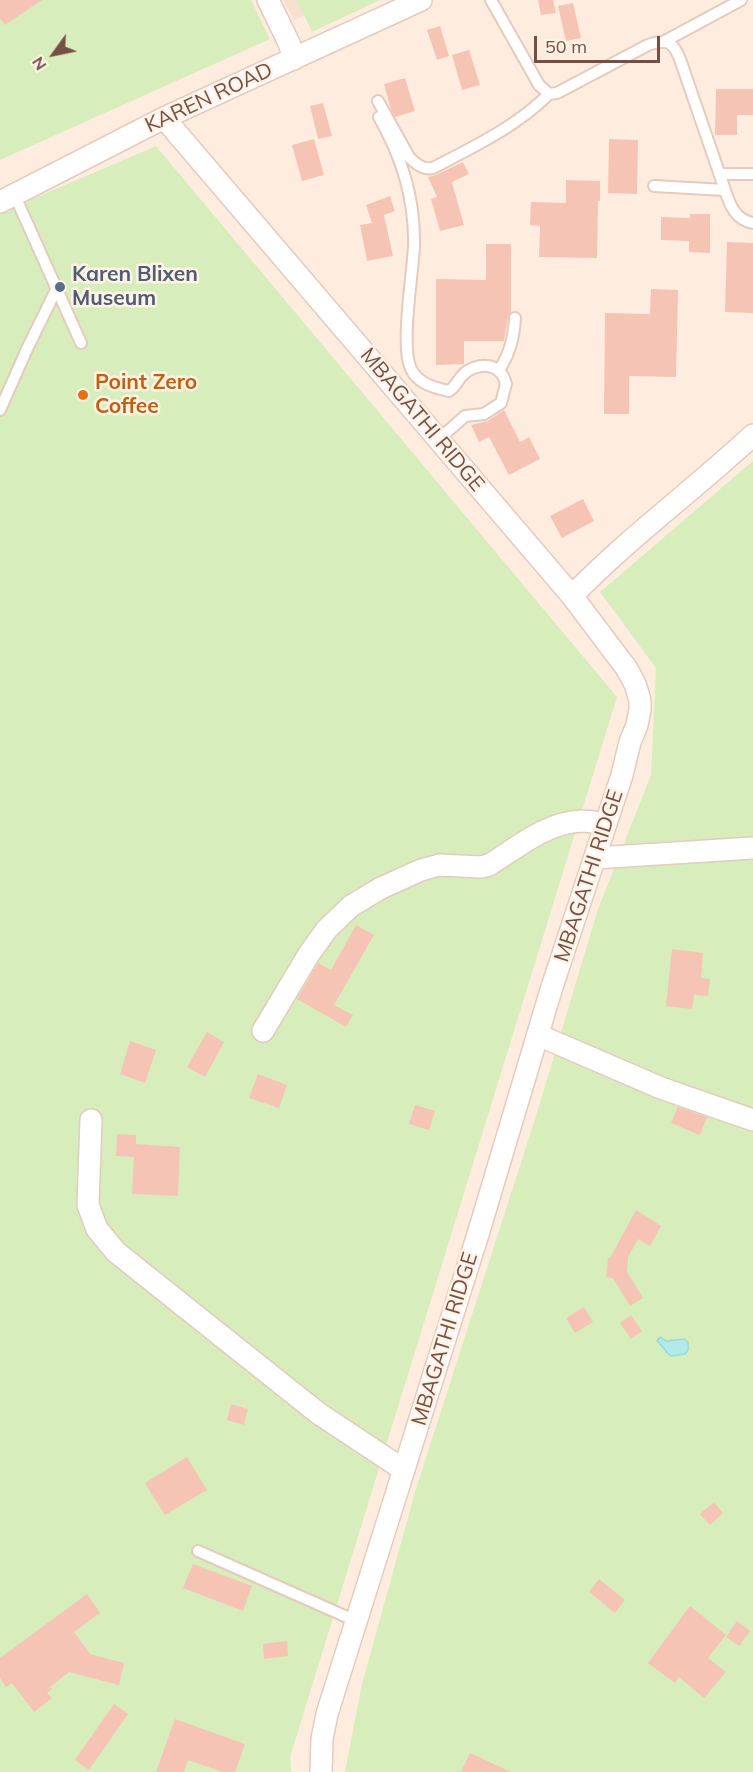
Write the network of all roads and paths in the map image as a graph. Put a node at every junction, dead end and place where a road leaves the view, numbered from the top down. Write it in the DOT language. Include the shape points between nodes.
graph roads {
  1 [pos="268,0"];
  2 [pos="421,0"];
  3 [pos="491,0"];
  4 [pos="741,0"];
  5 [pos="665,41"];
  6 [pos="294,58"];
  7 [pos="549,94"];
  8 [pos="378,101"];
  9 [pos="379,117"];
  10 [pos="164,118"];
  11 [pos="721,174"];
  12 [pos="753,174"];
  13 [pos="654,186"];
  14 [pos="725,190"];
  15 [pos="7,199"];
  16 [pos="753,223"];
  17 [pos="57,288"];
  18 [pos="515,318"];
  19 [pos="81,343"];
  20 [pos="499,370"];
  21 [pos="0,410"];
  22 [pos="753,435"];
  23 [pos="438,440"];
  24 [pos="572,596"];
  25 [pos="606,824"];
  26 [pos="753,849"];
  27 [pos="595,858"];
  28 [pos="263,1031"];
  29 [pos="538,1035"];
  30 [pos="91,1120"];
  31 [pos="753,1120"];
  32 [pos="404,1470"];
  33 [pos="198,1551"];
  34 [pos="356,1621"];
  35 [pos="321,1772"];
  1 -- 6 [label="street"];
  2 -- 6 [label="street, KAREN ROAD"];
  3 -- 7 [label="lane" via="539,85"];
  4 -- 5 [label="lane"];
  5 -- 7 [label="lane" via="648,45"];
  5 -- 11 [label="lane" via="676,50"];
  6 -- 10 [label="street, KAREN ROAD"];
  7 -- 8 [label="lane" via="503,129 427,169 409,157"];
  9 -- 20 [label="lane" via="402,165 413,214 408,328 411,369 426,384 449,392 461,376 480,365"];
  10 -- 15 [label="street, KAREN ROAD"];
  10 -- 23 [label="street, MBAGATHI RIDGE"];
  11 -- 12 [label="lane"];
  11 -- 14 [label="lane"];
  13 -- 14 [label="lane"];
  14 -- 16 [label="lane" via="735,214"];
  15 -- 17 [label="lane"];
  17 -- 19 [label="lane"];
  17 -- 21 [label="lane"];
  18 -- 20 [label="lane" via="510,351"];
  20 -- 23 [label="lane" via="506,384 501,403 484,414 465,416"];
  22 -- 24 [label="street" via="600,567"];
  23 -- 24 [label="street, MBAGATHI RIDGE"];
  24 -- 25 [label="street, MBAGATHI RIDGE" via="627,669 640,700 637,725"];
  25 -- 27 [label="street, MBAGATHI RIDGE"];
  25 -- 28 [label="street" via="565,822 536,834 489,865 439,865 421,870 351,906 309,954"];
  26 -- 27 [label="street"];
  27 -- 29 [label="street, MBAGATHI RIDGE"];
  29 -- 31 [label="street" via="661,1088"];
  29 -- 32 [label="street, MBAGATHI RIDGE"];
  30 -- 32 [label="street" via="88,1205 97,1229 116,1252 318,1413"];
  32 -- 34 [label="street, MBAGATHI RIDGE"];
  33 -- 34 [label="lane"];
  34 -- 35 [label="street, MBAGATHI RIDGE" via="327,1714"];
}
